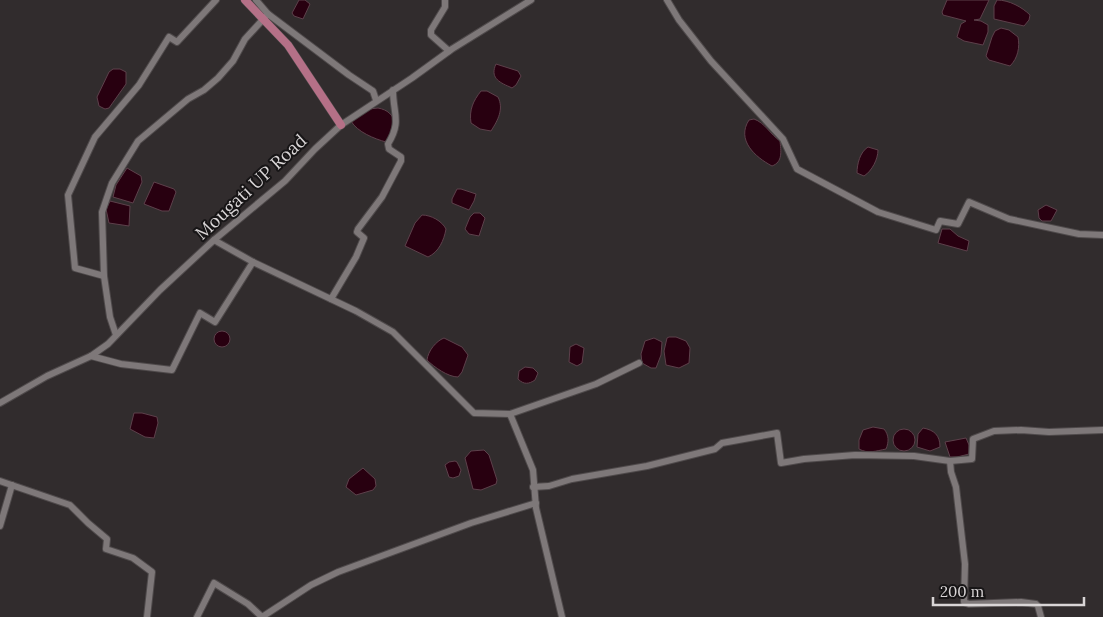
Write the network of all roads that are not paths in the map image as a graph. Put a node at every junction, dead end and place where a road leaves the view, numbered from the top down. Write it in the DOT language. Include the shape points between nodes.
graph roads {
  1 [pos="216,0"];
  2 [pos="245,0"];
  3 [pos="256,0"];
  4 [pos="445,0"];
  5 [pos="531,0"];
  6 [pos="667,0"];
  7 [pos="266,17"];
  8 [pos="449,51"];
  9 [pos="393,90"];
  10 [pos="376,100"];
  11 [pos="341,125"];
  12 [pos="1103,235"];
  13 [pos="214,240"];
  14 [pos="253,262"];
  15 [pos="104,276"];
  16 [pos="331,299"];
  17 [pos="116,335"];
  18 [pos="91,356"];
  19 [pos="638,363"];
  20 [pos="0,404"];
  21 [pos="510,414"];
  22 [pos="1103,430"];
  23 [pos="950,461"];
  24 [pos="0,481"];
  25 [pos="12,485"];
  26 [pos="534,487"];
  27 [pos="536,503"];
  28 [pos="0,526"];
  29 [pos="147,617"];
  30 [pos="197,617"];
  31 [pos="562,617"];
  32 [pos="1041,617"];
  1 -- 15 [label="street" via="177,42 169,37 139,85 95,137 68,195 75,268"];
  2 -- 7 [label="main road"];
  3 -- 7 [label="street"];
  4 -- 8 [label="street" via="445,7 431,35"];
  5 -- 8 [label="street, Mougati UP Road"];
  6 -- 12 [label="street" via="711,60 783,139 797,168 857,202 936,230 940,221 958,224 968,202 1009,218 1079,234"];
  7 -- 10 [label="street" via="373,91"];
  7 -- 11 [label="main road"];
  7 -- 15 [label="street" via="245,39 233,62 218,78 138,141 112,183 102,212"];
  8 -- 9 [label="street, Mougati UP Road"];
  9 -- 10 [label="street, Mougati UP Road"];
  9 -- 16 [label="street" via="397,124 388,144 401,160 382,197 358,229 364,238"];
  10 -- 11 [label="street, Mougati UP Road"];
  11 -- 13 [label="street, Mougati UP Road" via="284,181"];
  13 -- 14 [label="street"];
  13 -- 17 [label="street, Mougati UP Road"];
  14 -- 16 [label="street"];
  14 -- 18 [label="street" via="215,322 200,313 172,370 121,364"];
  15 -- 17 [label="street"];
  16 -- 21 [label="street" via="393,332 474,413"];
  17 -- 18 [label="street, Mougati UP Road"];
  18 -- 20 [label="street, Mougati UP Road" via="47,376"];
  19 -- 21 [label="street" via="596,384"];
  21 -- 26 [label="street" via="533,470"];
  22 -- 23 [label="street" via="994,431 973,439 972,459"];
  23 -- 26 [label="street" via="914,456 856,455 781,463 777,434 722,442 716,449 647,466"];
  23 -- 32 [label="street" via="965,564 964,602 1036,604"];
  24 -- 25 [label="street"];
  25 -- 28 [label="street"];
  25 -- 29 [label="street" via="70,505 107,539 106,549 133,558 152,572"];
  26 -- 27 [label="street"];
  27 -- 30 [label="street" via="471,523 338,572 262,616 214,583"];
  27 -- 31 [label="street"];
}
